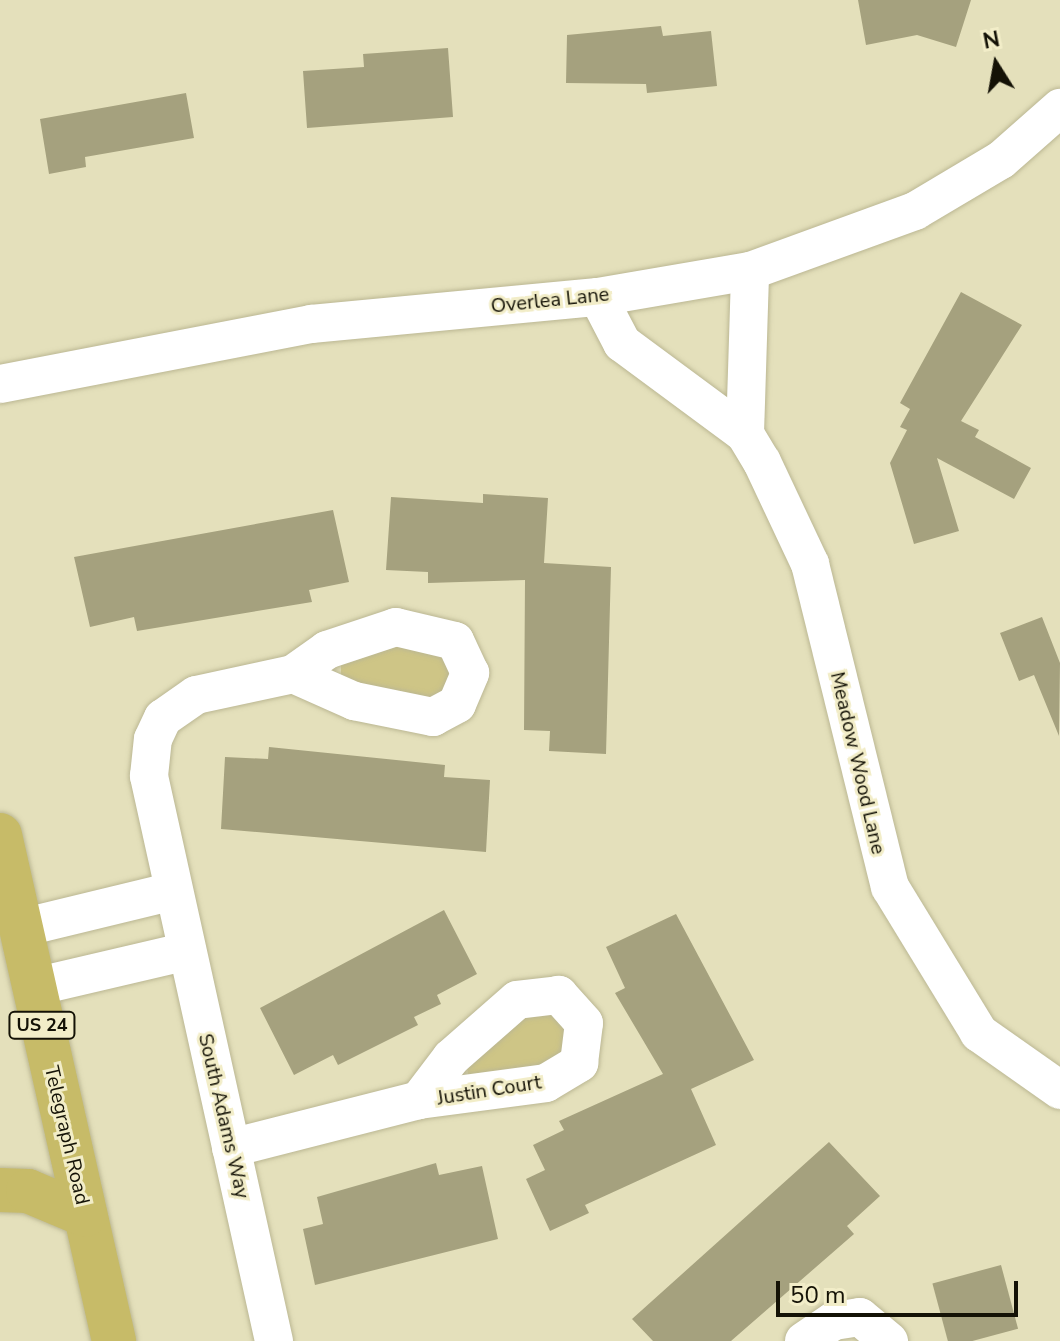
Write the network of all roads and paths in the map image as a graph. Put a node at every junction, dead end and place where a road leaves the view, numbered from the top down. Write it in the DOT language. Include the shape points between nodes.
graph roads {
  1 [pos="1060,108"];
  2 [pos="750,271"];
  3 [pos="598,297"];
  4 [pos="0,384"];
  5 [pos="745,434"];
  6 [pos="293,674"];
  7 [pos="0,835"];
  8 [pos="174,891"];
  9 [pos="21,928"];
  10 [pos="187,951"];
  11 [pos="17,991"];
  12 [pos="1060,1090"];
  13 [pos="419,1100"];
  14 [pos="231,1148"];
  15 [pos="0,1190"];
  16 [pos="85,1215"];
  17 [pos="114,1341"];
  18 [pos="274,1341"];
  19 [pos="804,1341"];
  20 [pos="889,1341"];
  1 -- 2 [label="street, Overlea Lane" via="1001,160 915,211"];
  2 -- 3 [label="street, Overlea Lane"];
  2 -- 5 [label="street, Meadow Wood Lane"];
  3 -- 4 [label="street, Overlea Lane" via="311,324"];
  3 -- 5 [label="street, Meadow Wood Lane" via="622,343"];
  5 -- 12 [label="street, Meadow Wood Lane" via="810,564 890,887 979,1033"];
  6 -- 8 [label="street, South Adams Way" via="196,695 163,718 149,776"];
  7 -- 9 [label="highway, Telegraph Road / US 24"];
  8 -- 9 [label="street"];
  8 -- 10 [label="street, South Adams Way"];
  9 -- 11 [label="highway, Telegraph Road / US 24"];
  10 -- 11 [label="street"];
  10 -- 14 [label="street, South Adams Way"];
  11 -- 16 [label="highway, Telegraph Road / US 24"];
  13 -- 14 [label="street, Justin Court"];
  14 -- 18 [label="street, South Adams Way"];
  15 -- 16 [label="highway" via="28,1191"];
  16 -- 17 [label="highway, Telegraph Road / US 24"];
  19 -- 20 [label="street" via="834,1321 860,1317 880,1326"];
}
